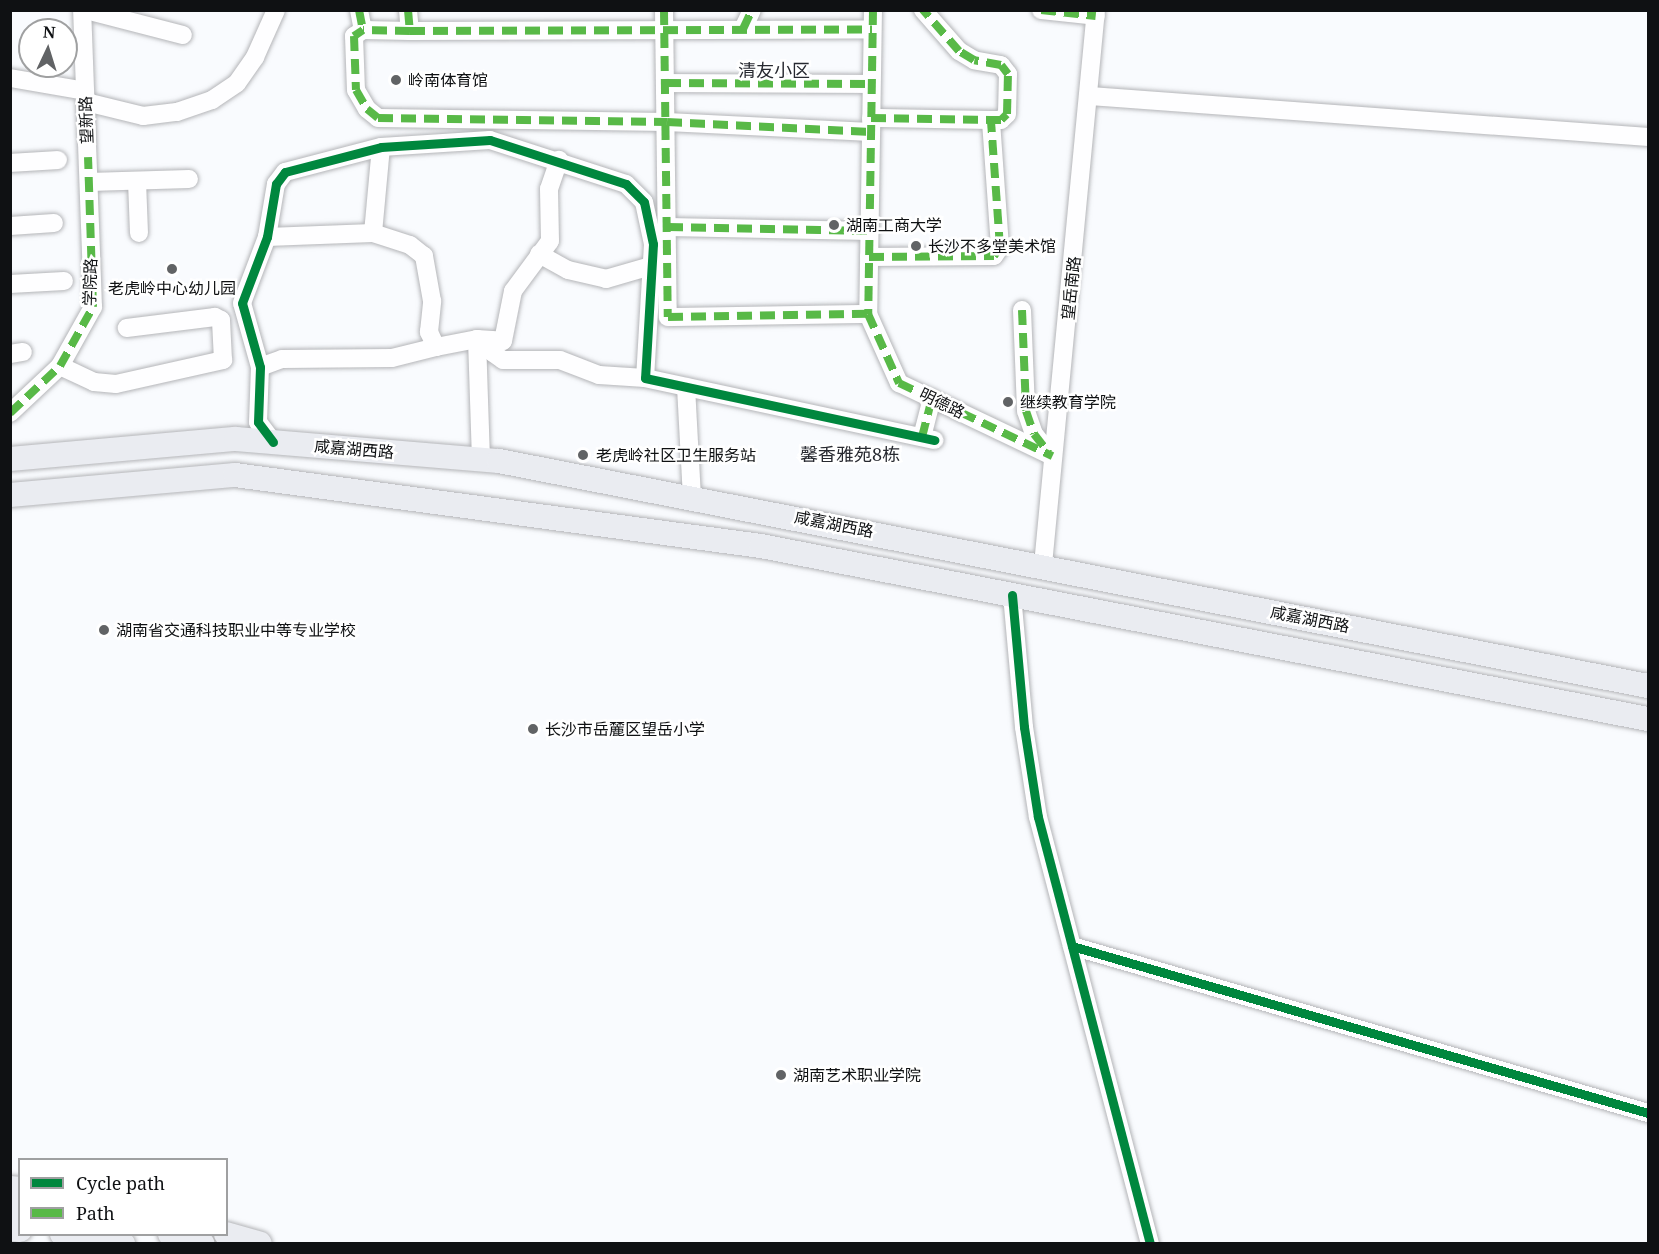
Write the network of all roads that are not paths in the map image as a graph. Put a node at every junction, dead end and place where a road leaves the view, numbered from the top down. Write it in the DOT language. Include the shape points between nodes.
graph roads {
  1 [pos="84,10"];
  2 [pos="276,10"];
  3 [pos="359,10"];
  4 [pos="408,10"];
  5 [pos="664,10"];
  6 [pos="752,10"];
  7 [pos="873,10"];
  8 [pos="923,10"];
  9 [pos="1041,10"];
  10 [pos="1096,13"];
  11 [pos="664,29"];
  12 [pos="743,29"];
  13 [pos="872,29"];
  14 [pos="363,30"];
  15 [pos="410,31"];
  16 [pos="183,35"];
  17 [pos="10,78"];
  18 [pos="666,83"];
  19 [pos="872,84"];
  20 [pos="86,96"];
  21 [pos="1090,96"];
  22 [pos="991,120"];
  23 [pos="667,122"];
  24 [pos="871,125"];
  25 [pos="1648,137"];
  26 [pos="381,147"];
  27 [pos="88,158"];
  28 [pos="58,160"];
  29 [pos="559,160"];
  30 [pos="10,163"];
  31 [pos="189,179"];
  32 [pos="137,181"];
  33 [pos="88,183"];
  34 [pos="54,224"];
  35 [pos="10,226"];
  36 [pos="668,227"];
  37 [pos="870,231"];
  38 [pos="139,233"];
  39 [pos="373,233"];
  40 [pos="267,237"];
  41 [pos="539,254"];
  42 [pos="869,257"];
  43 [pos="651,266"];
  44 [pos="63,281"];
  45 [pos="10,284"];
  46 [pos="1022,310"];
  47 [pos="868,314"];
  48 [pos="128,328"];
  49 [pos="484,340"];
  50 [pos="436,347"];
  51 [pos="60,366"];
  52 [pos="260,368"];
  53 [pos="645,378"];
  54 [pos="686,387"];
  55 [pos="933,398"];
  56 [pos="10,413"];
  57 [pos="273,442"];
  58 [pos="1052,456"];
  59 [pos="10,459"];
  60 [pos="481,460"];
  61 [pos="10,495"];
  62 [pos="692,497"];
  63 [pos="1043,565"];
  64 [pos="1012,595"];
  65 [pos="1648,686"];
  66 [pos="1648,719"];
  67 [pos="1072,946"];
  68 [pos="1648,1113"];
  69 [pos="228,1235"];
  70 [pos="74,1236"];
  71 [pos="177,1236"];
  72 [pos="123,1244"];
  73 [pos="203,1244"];
  74 [pos="260,1244"];
  75 [pos="1150,1244"];
  1 -- 16 [label="street"];
  1 -- 20 [label="street, 望新路"];
  2 -- 20 [label="street" via="255,57 237,83 212,100 177,112 143,116"];
  3 -- 14 [label="street"];
  4 -- 15 [label="street"];
  5 -- 11 [label="street"];
  6 -- 12 [label="street"];
  7 -- 13 [label="street"];
  8 -- 22 [label="street" via="959,51 974,60 1001,65 1008,74 1007,114 1001,120"];
  9 -- 10 [label="street"];
  10 -- 21 [label="street, 望岳南路"];
  11 -- 12 [label="street"];
  11 -- 15 [label="street"];
  11 -- 18 [label="street"];
  12 -- 13 [label="street"];
  13 -- 19 [label="street"];
  14 -- 15 [label="street"];
  14 -- 23 [label="street" via="353,42 356,90 367,109 378,118"];
  17 -- 20 [label="street"];
  18 -- 19 [label="street"];
  18 -- 23 [label="street"];
  19 -- 24 [label="street"];
  20 -- 27 [label="street, 望新路"];
  21 -- 25 [label="street"];
  21 -- 58 [label="street, 望岳南路"];
  22 -- 24 [label="street"];
  22 -- 42 [label="street" via="1000,247 994,256"];
  23 -- 24 [label="street"];
  23 -- 36 [label="street"];
  24 -- 37 [label="street"];
  26 -- 29 [label="street" via="490,140"];
  26 -- 39 [label="street"];
  26 -- 40 [label="street" via="285,171 276,184"];
  27 -- 33 [label="street, 学院路"];
  28 -- 30 [label="street"];
  29 -- 41 [label="street" via="549,189 550,242"];
  29 -- 43 [label="street" via="626,184 644,202 653,244"];
  31 -- 32 [label="street"];
  32 -- 33 [label="street"];
  32 -- 38 [label="street"];
  33 -- 51 [label="street, 学院路" via="93,307"];
  34 -- 35 [label="street"];
  36 -- 37 [label="street"];
  36 -- 47 [label="street" via="668,317"];
  37 -- 42 [label="street"];
  39 -- 40 [label="street"];
  39 -- 50 [label="street" via="410,245 424,256 432,301 429,332"];
  40 -- 52 [label="street" via="242,303"];
  41 -- 43 [label="street" via="568,270 606,279"];
  41 -- 49 [label="street" via="513,291 502,341"];
  42 -- 47 [label="street"];
  43 -- 53 [label="street"];
  44 -- 45 [label="street"];
  46 -- 58 [label="street" via="1026,411 1034,434"];
  47 -- 55 [label="street, 明德路" via="899,383"];
  48 -- 51 [label="street" via="215,317 221,321 224,360 116,384 94,382"];
  49 -- 50 [label="street"];
  49 -- 53 [label="street" via="503,360 560,360 599,375"];
  49 -- 60 [label="street"];
  50 -- 52 [label="street" via="392,358 282,359"];
  51 -- 56 [label="street, 学院路"];
  52 -- 57 [label="street" via="258,422"];
  53 -- 54 [label="street"];
  54 -- 55 [label="street" via="928,439"];
  54 -- 62 [label="street"];
  55 -- 58 [label="street, 明德路"];
  57 -- 59 [label="main road, 咸嘉湖西路" via="236,439"];
  57 -- 60 [label="main road, 咸嘉湖西路"];
  58 -- 63 [label="street, 望岳南路"];
  60 -- 62 [label="main road, 咸嘉湖西路"];
  61 -- 64 [label="main road, 咸嘉湖西路" via="235,475 761,546"];
  62 -- 63 [label="main road, 咸嘉湖西路"];
  63 -- 65 [label="main road, 咸嘉湖西路"];
  64 -- 66 [label="main road, 咸嘉湖西路"];
  64 -- 67 [label="street" via="1024,727 1038,817"];
  67 -- 68 [label="street"];
  67 -- 75 [label="street"];
  69 -- 74 [label="main road"];
  70 -- 72 [label="main road"];
  71 -- 73 [label="main road"];
}
